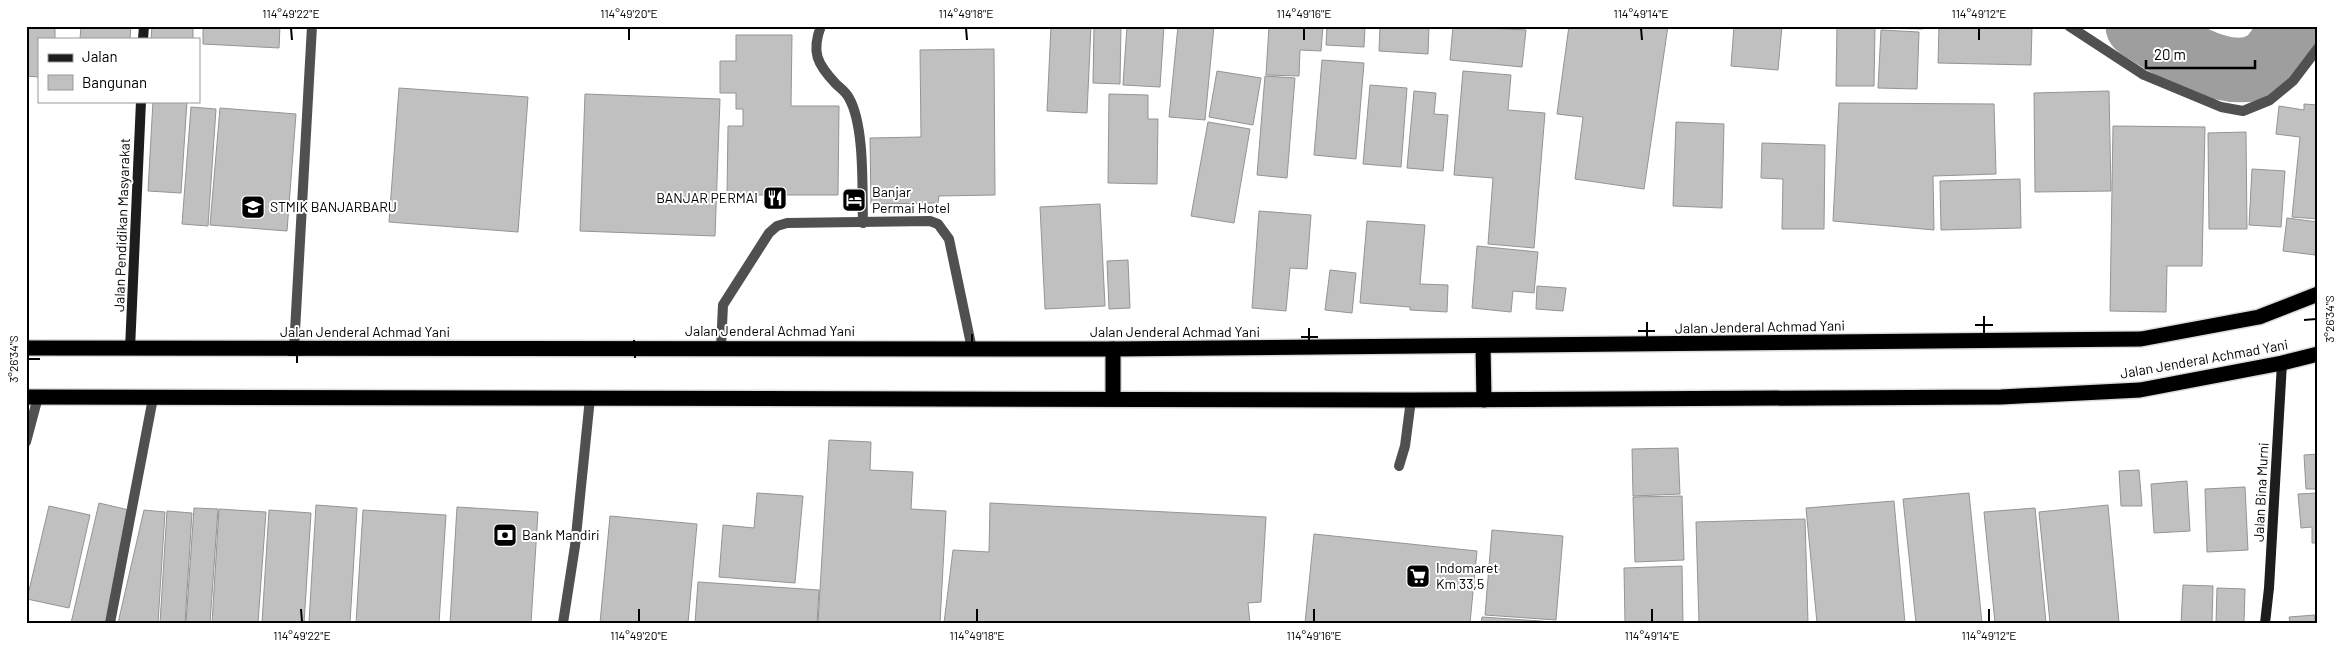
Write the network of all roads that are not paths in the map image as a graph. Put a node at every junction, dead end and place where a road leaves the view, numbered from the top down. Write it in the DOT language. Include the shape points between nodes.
graph roads {
  1 [pos="312,26"];
  2 [pos="821,26"];
  3 [pos="2069,26"];
  4 [pos="2318,48"];
  5 [pos="141,102"];
  6 [pos="863,222"];
  7 [pos="2318,294"];
  8 [pos="1483,346"];
  9 [pos="721,347"];
  10 [pos="26,348"];
  11 [pos="294,348"];
  12 [pos="130,349"];
  13 [pos="972,349"];
  14 [pos="1113,349"];
  15 [pos="2318,354"];
  16 [pos="2282,363"];
  17 [pos="32,397"];
  18 [pos="153,398"];
  19 [pos="590,398"];
  20 [pos="1113,399"];
  21 [pos="1411,400"];
  22 [pos="1484,400"];
  23 [pos="26,442"];
  24 [pos="1398,466"];
  25 [pos="110,623"];
  26 [pos="563,623"];
  27 [pos="2265,623"];
  1 -- 11 [label="street"];
  2 -- 6 [label="street" via="815,42 817,58 828,76 849,97 858,125"];
  3 -- 4 [label="street" via="2144,75 2221,107 2244,111 2270,100 2293,81"];
  5 -- 12 [label="street, Jalan Pendidikan Masyarakat"];
  6 -- 9 [label="street" via="787,223 769,233 722,305"];
  6 -- 13 [label="street" via="930,221 944,230 949,239"];
  7 -- 8 [label="highway, Jalan Jenderal Achmad Yani" via="2259,317 2141,339"];
  8 -- 14 [label="highway, Jalan Jenderal Achmad Yani"];
  8 -- 22 [label="highway"];
  9 -- 11 [label="highway, Jalan Jenderal Achmad Yani"];
  9 -- 13 [label="highway, Jalan Jenderal Achmad Yani"];
  10 -- 12 [label="highway, Jalan Jenderal Achmad Yani"];
  11 -- 12 [label="highway, Jalan Jenderal Achmad Yani"];
  13 -- 14 [label="highway, Jalan Jenderal Achmad Yani"];
  14 -- 20 [label="highway"];
  15 -- 16 [label="highway, Jalan Jenderal Achmad Yani"];
  16 -- 22 [label="highway, Jalan Jenderal Achmad Yani" via="2140,390 2001,397"];
  16 -- 27 [label="street, Jalan Bina Murni"];
  17 -- 18 [label="highway, Jalan Jenderal Achmad Yani"];
  17 -- 23 [label="street"];
  18 -- 19 [label="highway, Jalan Jenderal Achmad Yani"];
  18 -- 25 [label="street"];
  19 -- 20 [label="highway, Jalan Jenderal Achmad Yani"];
  19 -- 26 [label="street" via="576,546"];
  20 -- 21 [label="highway, Jalan Jenderal Achmad Yani"];
  21 -- 22 [label="highway, Jalan Jenderal Achmad Yani"];
  21 -- 24 [label="street" via="1406,446"];
}
